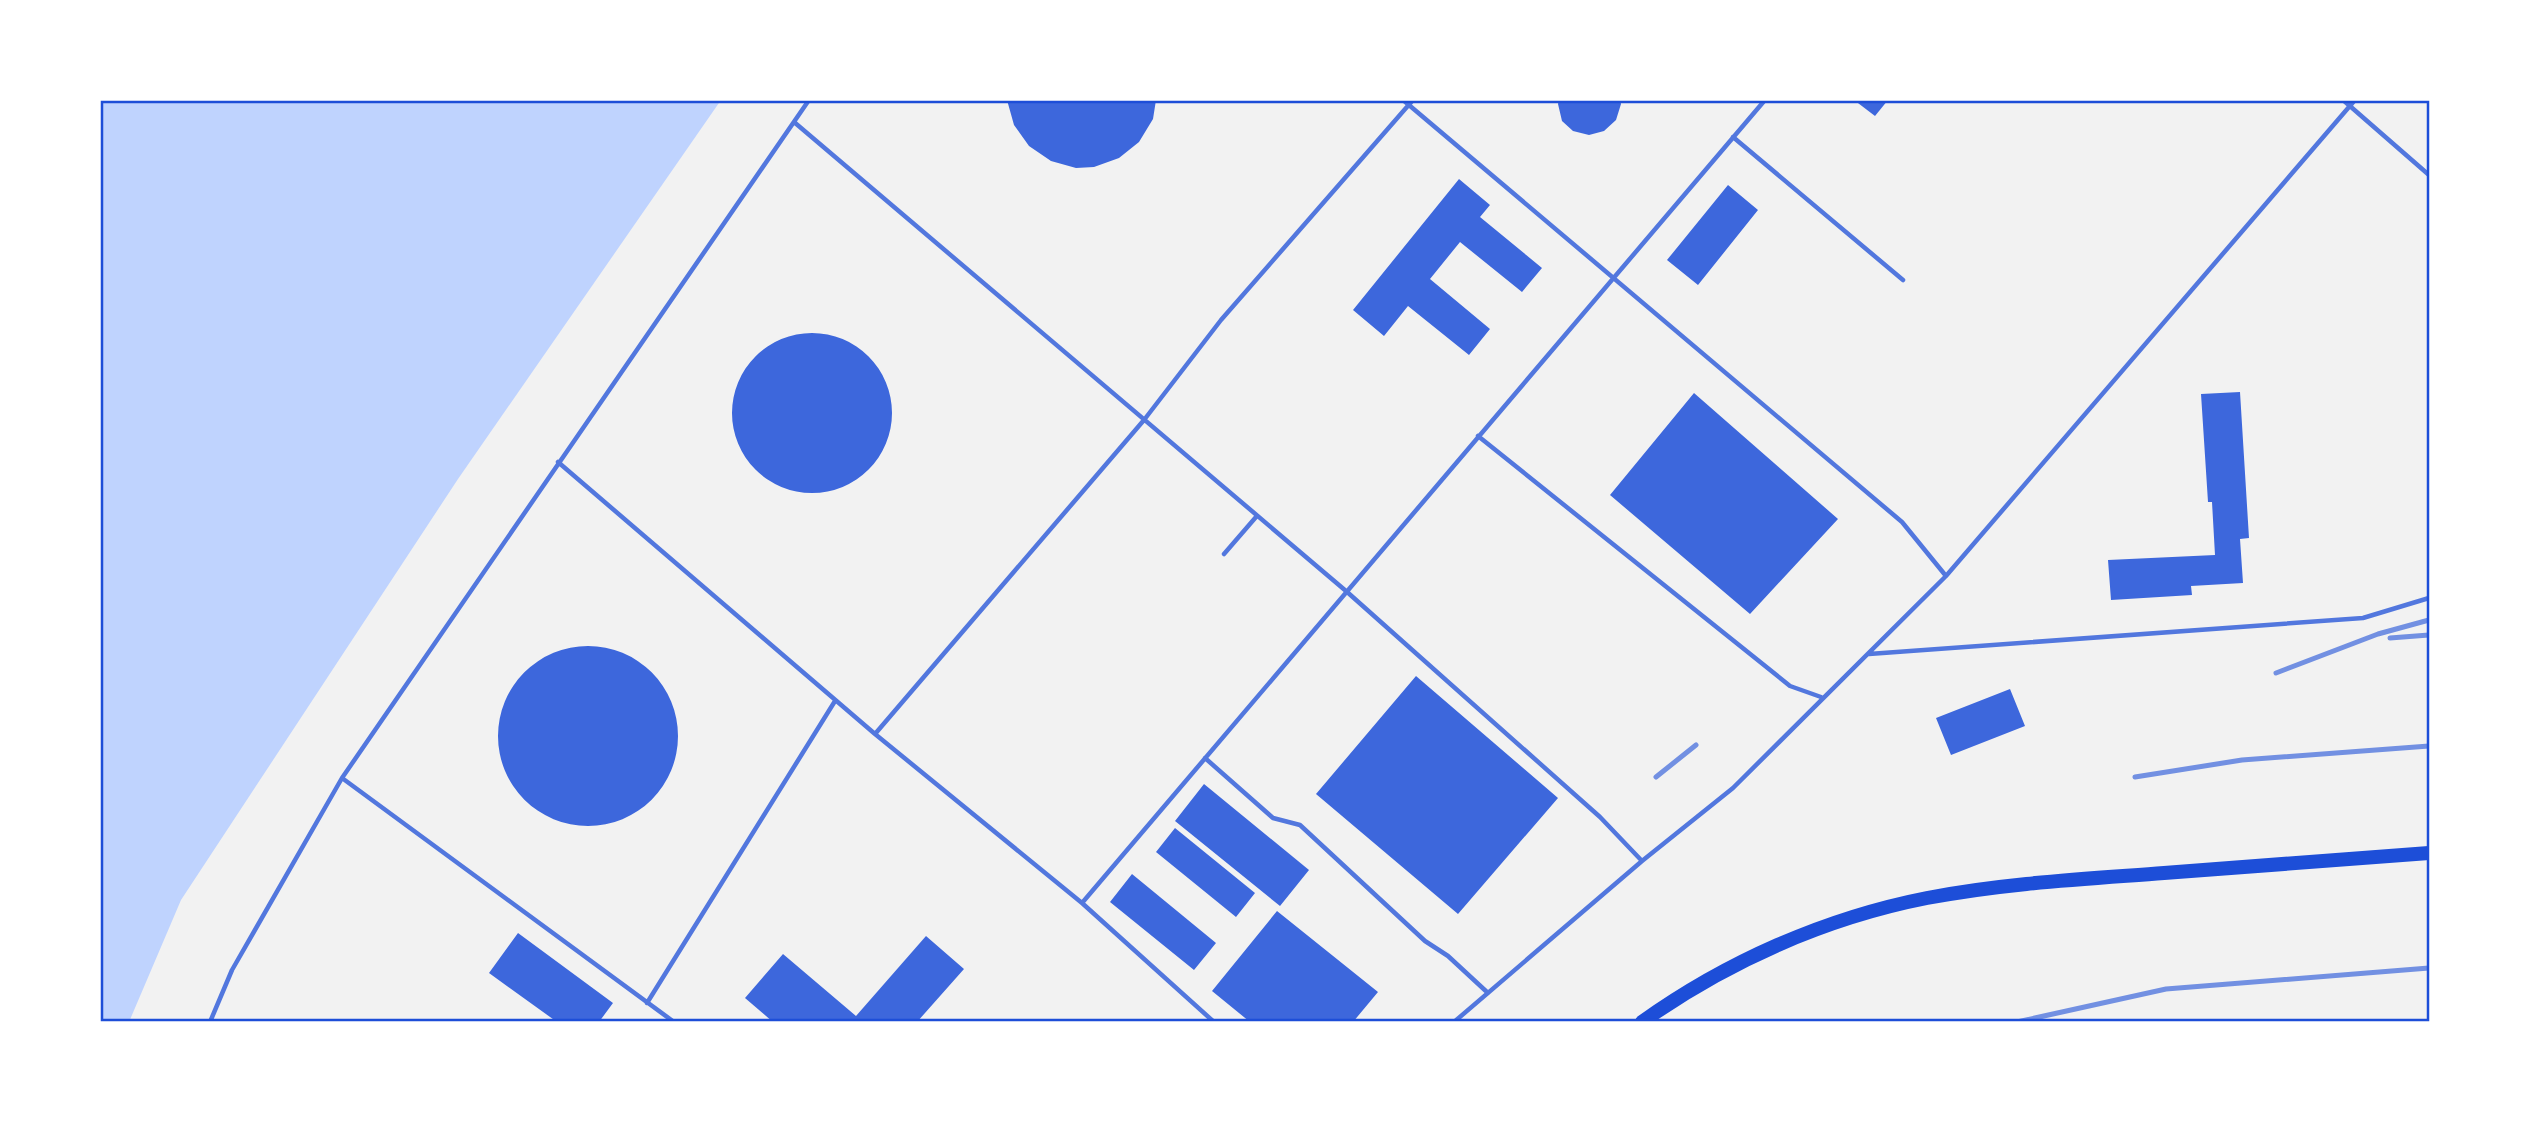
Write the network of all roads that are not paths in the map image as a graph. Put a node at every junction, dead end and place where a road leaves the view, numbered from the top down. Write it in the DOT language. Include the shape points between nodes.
graph roads {
  1 [pos="809,100"];
  2 [pos="1403,100"];
  3 [pos="1413,100"];
  4 [pos="1765,100"];
  5 [pos="2343,100"];
  6 [pos="2355,100"];
  7 [pos="1409,105"];
  8 [pos="2350,106"];
  9 [pos="794,122"];
  10 [pos="1733,137"];
  11 [pos="2429,175"];
  12 [pos="1615,277"];
  13 [pos="1903,281"];
  14 [pos="1144,420"];
  15 [pos="1478,436"];
  16 [pos="558,462"];
  17 [pos="1256,517"];
  18 [pos="1224,554"];
  19 [pos="1946,576"];
  20 [pos="1346,591"];
  21 [pos="2429,597"];
  22 [pos="1868,654"];
  23 [pos="1822,697"];
  24 [pos="836,701"];
  25 [pos="875,734"];
  26 [pos="1205,758"];
  27 [pos="342,779"];
  28 [pos="2429,853"];
  29 [pos="1642,861"];
  30 [pos="1082,903"];
  31 [pos="1488,993"];
  32 [pos="647,1003"];
  33 [pos="210,1022"];
  34 [pos="674,1022"];
  35 [pos="1214,1022"];
  36 [pos="1454,1022"];
  37 [pos="1642,1022"];
  1 -- 9 [label="lane"];
  2 -- 7 [label="lane"];
  3 -- 7 [label="lane"];
  4 -- 10 [label="lane"];
  5 -- 8 [label="lane"];
  6 -- 8 [label="lane"];
  7 -- 12 [label="lane"];
  7 -- 14 [label="lane" via="1221,320"];
  8 -- 11 [label="lane"];
  8 -- 19 [label="lane"];
  9 -- 14 [label="lane"];
  9 -- 16 [label="lane"];
  10 -- 12 [label="lane"];
  10 -- 13 [label="lane"];
  12 -- 15 [label="lane"];
  12 -- 19 [label="lane" via="1902,522"];
  14 -- 17 [label="lane"];
  14 -- 25 [label="lane"];
  15 -- 20 [label="lane"];
  15 -- 23 [label="lane" via="1790,686"];
  16 -- 24 [label="lane"];
  16 -- 27 [label="lane"];
  17 -- 18 [label="lane"];
  17 -- 20 [label="lane"];
  19 -- 22 [label="lane"];
  20 -- 26 [label="lane"];
  20 -- 29 [label="lane" via="1600,817"];
  21 -- 22 [label="lane" via="2363,618"];
  22 -- 23 [label="lane"];
  23 -- 29 [label="lane" via="1733,788"];
  24 -- 25 [label="lane"];
  24 -- 32 [label="lane"];
  25 -- 30 [label="lane"];
  26 -- 30 [label="lane"];
  26 -- 31 [label="lane" via="1273,818 1300,825"];
  27 -- 32 [label="lane"];
  27 -- 33 [label="lane" via="232,970"];
  28 -- 37 [label="main road" via="2040,882 1924,899 1789,940 1714,976"];
  29 -- 31 [label="lane"];
  30 -- 35 [label="lane"];
  31 -- 36 [label="lane"];
  32 -- 34 [label="lane"];
}
